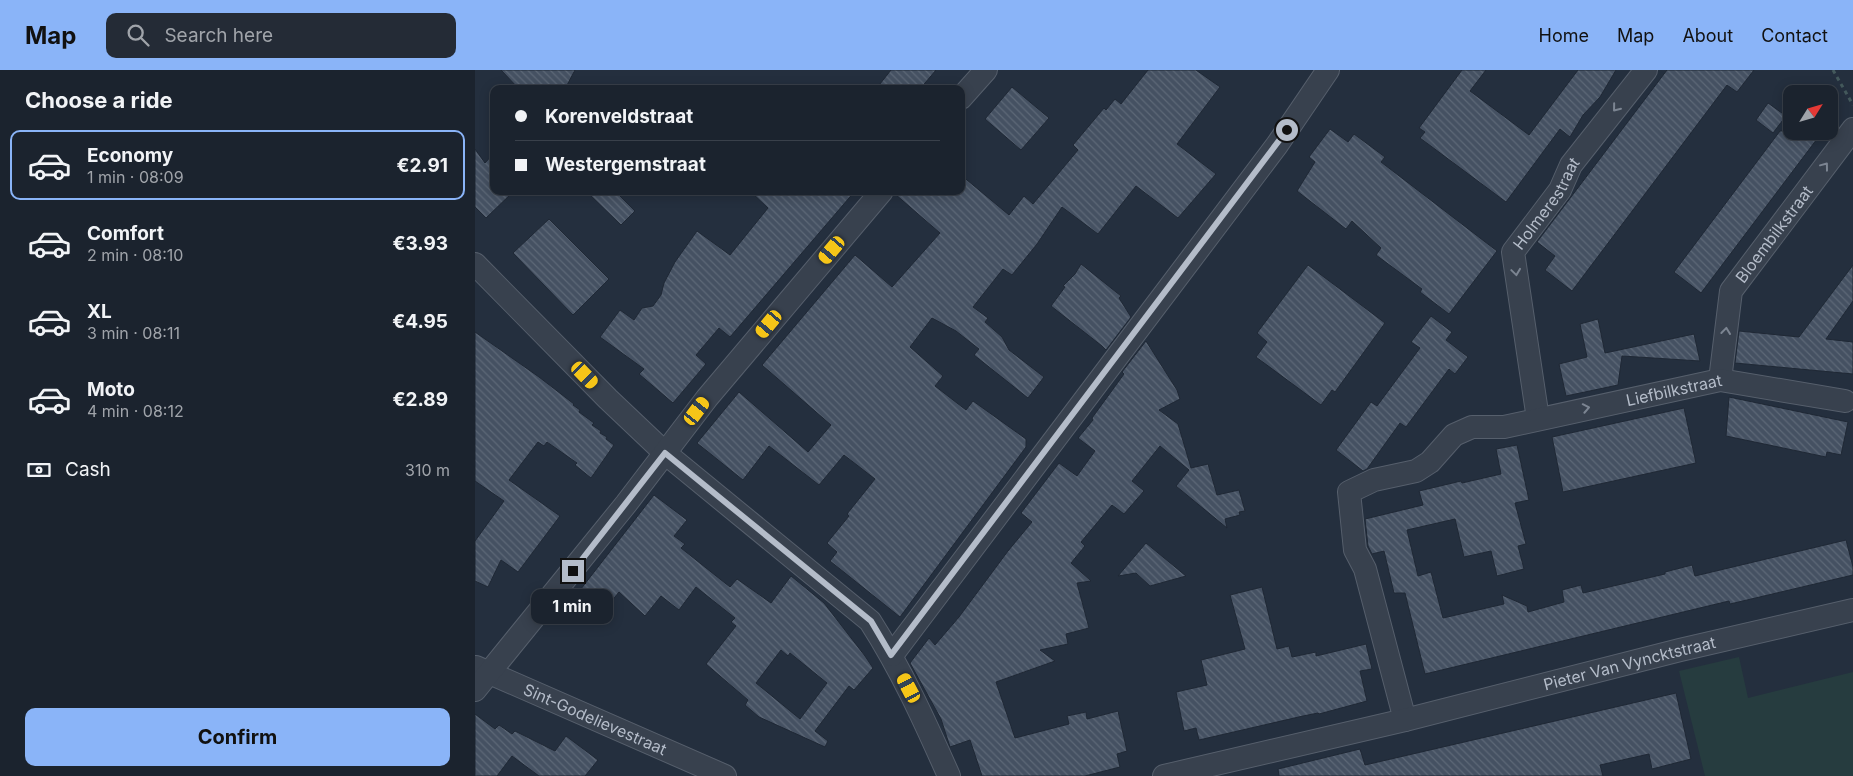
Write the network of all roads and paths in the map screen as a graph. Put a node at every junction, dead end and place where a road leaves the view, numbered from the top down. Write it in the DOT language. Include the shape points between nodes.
graph roads {
  1 [pos="986,70"];
  2 [pos="1328,70"];
  3 [pos="1646,70"];
  4 [pos="1833,70"];
  5 [pos="965,94"];
  6 [pos="1853,105"];
  7 [pos="1853,129"];
  8 [pos="879,195"];
  9 [pos="475,264"];
  10 [pos="1719,380"];
  11 [pos="1845,401"];
  12 [pos="1538,419"];
  13 [pos="665,453"];
  14 [pos="1853,610"];
  15 [pos="891,655"];
  16 [pos="482,669"];
  17 [pos="475,690"];
  18 [pos="1405,720"];
  19 [pos="718,775"];
  20 [pos="949,776"];
  21 [pos="1164,776"];
  1 -- 5 [label="street"];
  2 -- 15 [label="street" via="1277,145"];
  3 -- 12 [label="street, Holmerestraat, one-way" via="1571,165 1560,190 1513,252"];
  4 -- 6 [label="path"];
  10 -- 7 [label="street, Bloembilkstraat, one-way" via="1731,291"];
  8 -- 13 [label="street" via="707,398"];
  9 -- 13 [label="street"];
  10 -- 11 [label="street, Liefbilkstraat"];
  12 -- 10 [label="street, Liefbilkstraat, one-way"];
  12 -- 18 [label="street, Liefbilkstraat" via="1504,427 1472,427 1453,435 1431,462 1416,471 1374,480 1349,492 1355,550 1365,570"];
  13 -- 15 [label="street" via="871,621"];
  13 -- 16 [label="street" via="573,571"];
  14 -- 18 [label="street, Pieter Van Vyncktstraat"];
  15 -- 20 [label="street"];
  16 -- 17 [label="street"];
  16 -- 19 [label="street, Sint-Godelievestraat"];
  18 -- 21 [label="street, Pieter Van Vyncktstraat"];
}
